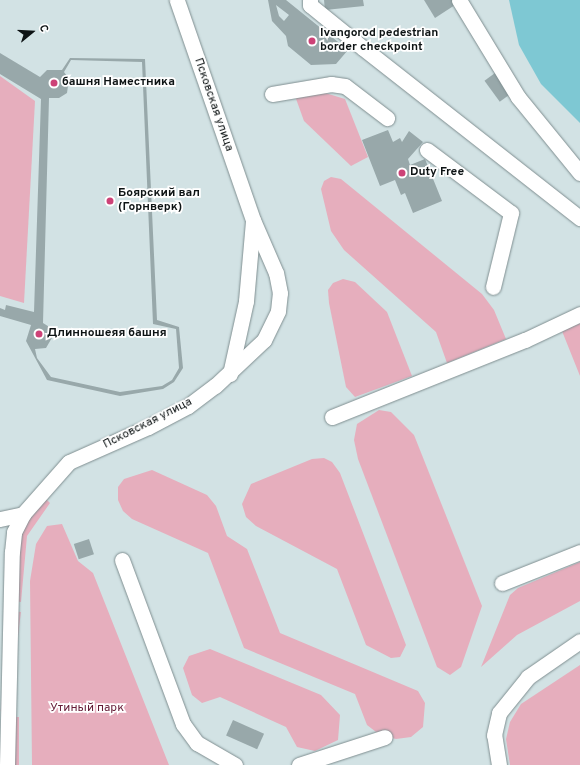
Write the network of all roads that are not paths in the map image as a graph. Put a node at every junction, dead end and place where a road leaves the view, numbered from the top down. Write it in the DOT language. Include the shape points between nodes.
graph roads {
  1 [pos="177,0"];
  2 [pos="310,0"];
  3 [pos="459,0"];
  4 [pos="469,7"];
  5 [pos="272,94"];
  6 [pos="387,118"];
  7 [pos="427,150"];
  8 [pos="580,173"];
  9 [pos="580,218"];
  10 [pos="253,220"];
  11 [pos="493,287"];
  12 [pos="580,314"];
  13 [pos="230,374"];
  14 [pos="332,417"];
  15 [pos="23,514"];
  16 [pos="0,519"];
  17 [pos="580,552"];
  18 [pos="122,560"];
  19 [pos="502,583"];
  20 [pos="580,641"];
  21 [pos="385,737"];
  22 [pos="7,765"];
  23 [pos="235,765"];
  24 [pos="299,765"];
  25 [pos="499,765"];
  1 -- 10 [label="street, Псковская улица"];
  2 -- 9 [label="street" via="310,5 363,48"];
  3 -- 4 [label="street"];
  4 -- 8 [label="street" via="518,97"];
  5 -- 6 [label="street" via="331,84 344,86"];
  7 -- 11 [label="street" via="511,213"];
  10 -- 13 [label="street" via="246,301"];
  10 -- 13 [label="street, Псковская улица" via="276,273 280,302 275,323 264,340"];
  12 -- 14 [label="street" via="525,340"];
  13 -- 15 [label="street, Псковская улица" via="188,406 69,462"];
  15 -- 16 [label="street"];
  15 -- 22 [label="street, Псковская улица" via="14,532 12,552"];
  17 -- 19 [label="street"];
  18 -- 23 [label="street" via="183,724 197,743"];
  20 -- 25 [label="street" via="528,677 499,713 494,735"];
  21 -- 24 [label="street"];
}
